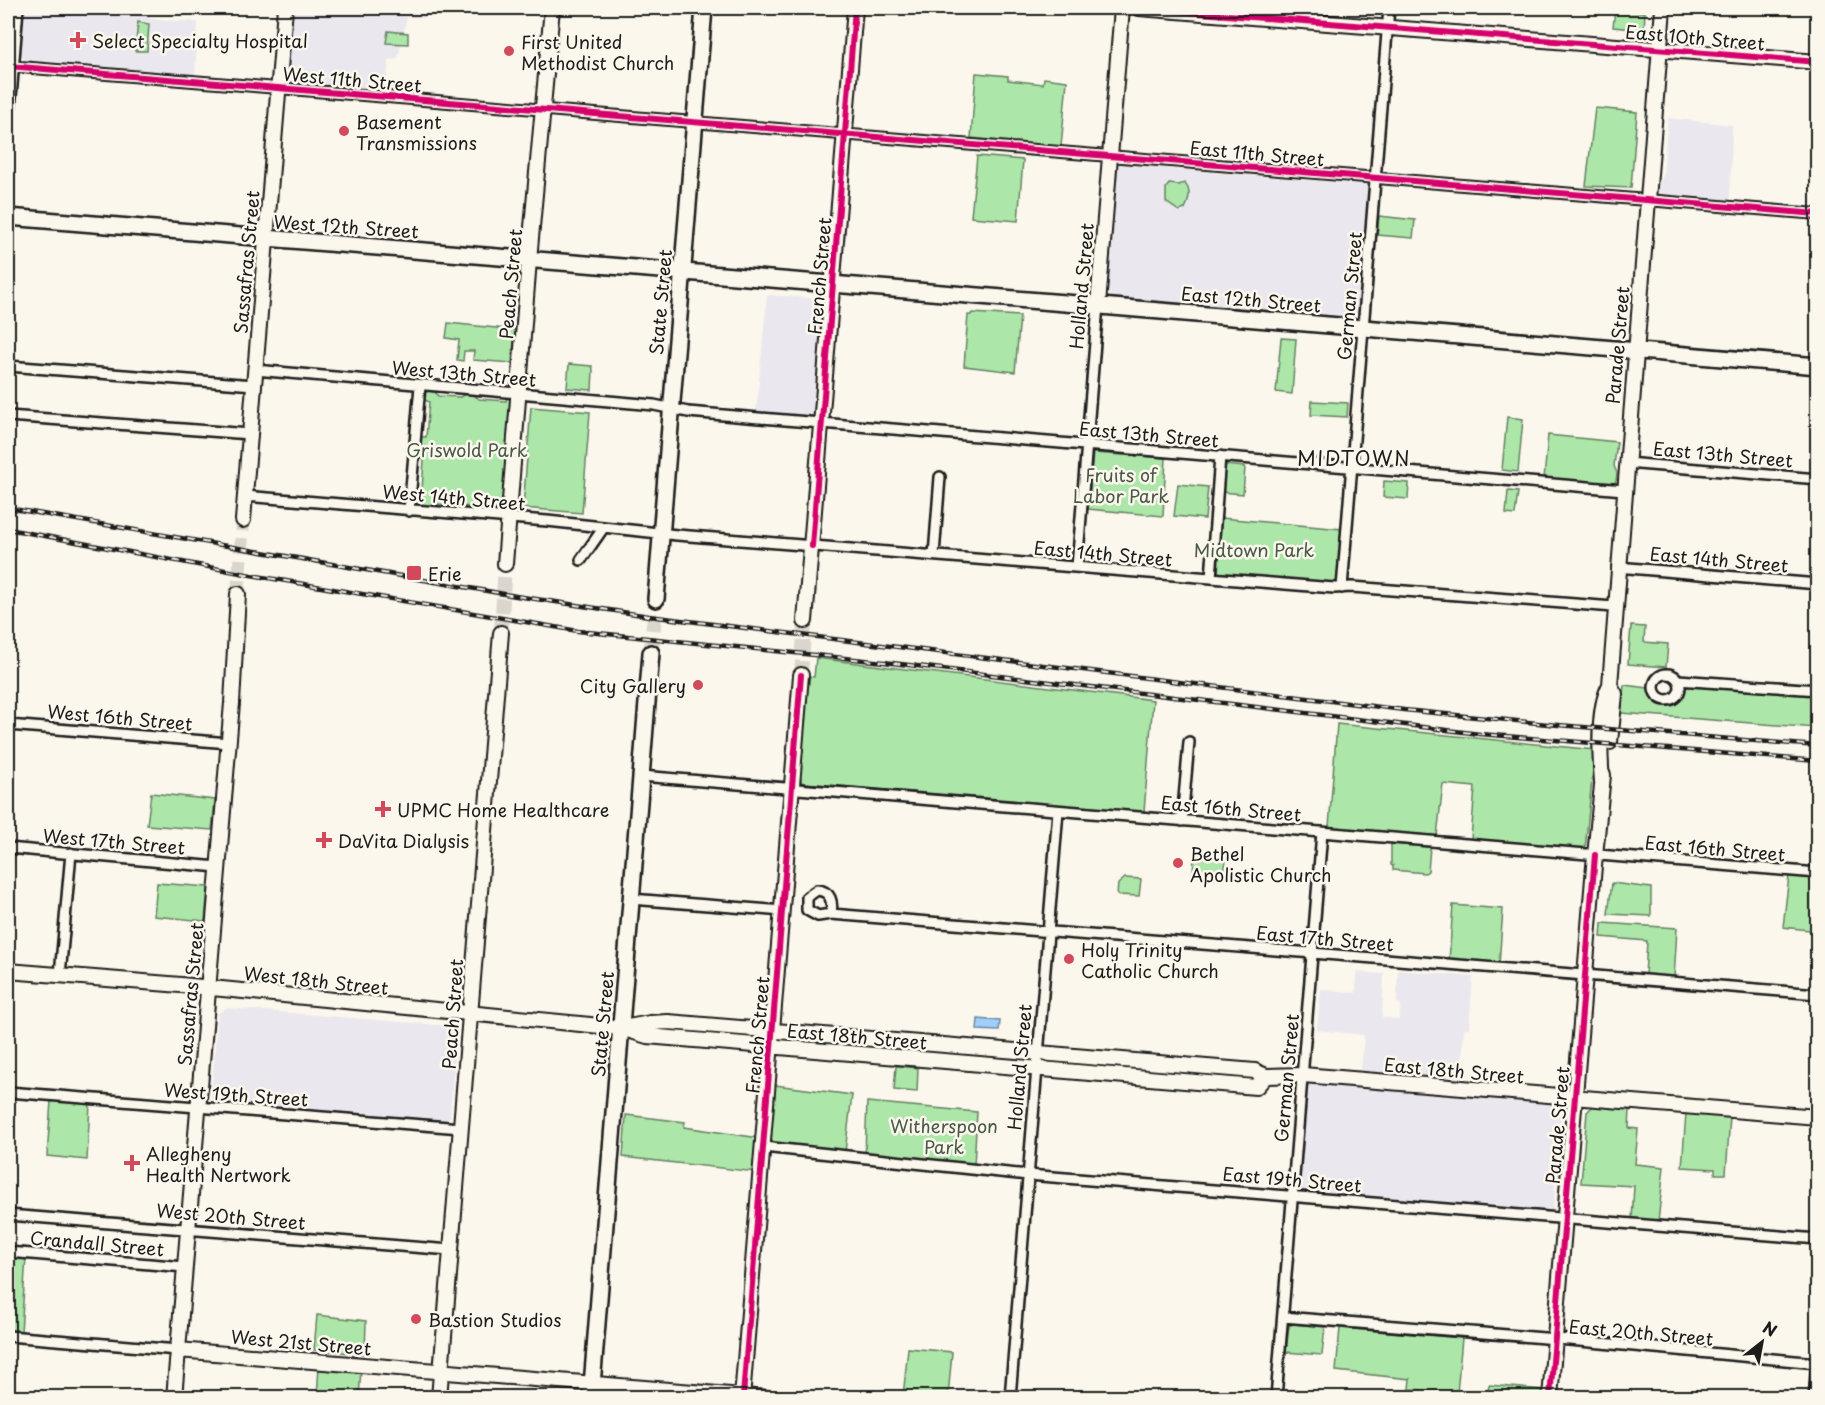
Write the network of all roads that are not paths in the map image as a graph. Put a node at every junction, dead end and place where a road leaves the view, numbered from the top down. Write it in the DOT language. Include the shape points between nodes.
graph roads {
  1 [pos="18,8"];
  2 [pos="285,8"];
  3 [pos="552,8"];
  4 [pos="704,8"];
  5 [pos="855,8"];
  6 [pos="1122,8"];
  7 [pos="1139,8"];
  8 [pos="1389,8"];
  9 [pos="1663,8"];
  10 [pos="1387,27"];
  11 [pos="1660,50"];
  12 [pos="1818,62"];
  13 [pos="10,67"];
  14 [pos="278,87"];
  15 [pos="543,110"];
  16 [pos="694,122"];
  17 [pos="846,135"];
  18 [pos="8,136"];
  19 [pos="1110,156"];
  20 [pos="1375,177"];
  21 [pos="1647,200"];
  22 [pos="1818,214"];
  23 [pos="8,218"];
  24 [pos="266,239"];
  25 [pos="529,260"];
  26 [pos="682,272"];
  27 [pos="833,284"];
  28 [pos="1098,305"];
  29 [pos="1363,329"];
  30 [pos="1635,351"];
  31 [pos="8,366"];
  32 [pos="1818,366"];
  33 [pos="255,370"];
  34 [pos="254,385"];
  35 [pos="420,386"];
  36 [pos="519,394"];
  37 [pos="671,408"];
  38 [pos="8,416"];
  39 [pos="822,423"];
  40 [pos="250,434"];
  41 [pos="1086,445"];
  42 [pos="1220,456"];
  43 [pos="1626,463"];
  44 [pos="1352,468"];
  45 [pos="940,477"];
  46 [pos="1818,478"];
  47 [pos="1624,490"];
  48 [pos="245,496"];
  49 [pos="409,511"];
  50 [pos="509,518"];
  51 [pos="243,520"];
  52 [pos="604,527"];
  53 [pos="661,533"];
  54 [pos="812,546"];
  55 [pos="934,555"];
  56 [pos="581,560"];
  57 [pos="505,564"];
  58 [pos="1077,567"];
  59 [pos="1617,567"];
  60 [pos="1211,578"];
  61 [pos="1818,584"];
  62 [pos="1342,588"];
  63 [pos="238,594"];
  64 [pos="656,599"];
  65 [pos="1614,607"];
  66 [pos="806,621"];
  67 [pos="501,633"];
  68 [pos="651,653"];
  69 [pos="801,675"];
  70 [pos="1678,680"];
  71 [pos="1818,690"];
  72 [pos="8,724"];
  73 [pos="1189,742"];
  74 [pos="229,743"];
  75 [pos="641,776"];
  76 [pos="792,789"];
  77 [pos="1058,811"];
  78 [pos="1182,821"];
  79 [pos="1322,832"];
  80 [pos="8,848"];
  81 [pos="71,853"];
  82 [pos="1595,855"];
  83 [pos="218,867"];
  84 [pos="1818,873"];
  85 [pos="632,899"];
  86 [pos="783,911"];
  87 [pos="831,914"];
  88 [pos="1048,932"];
  89 [pos="1312,953"];
  90 [pos="8,971"];
  91 [pos="60,975"];
  92 [pos="1585,976"];
  93 [pos="209,987"];
  94 [pos="1818,994"];
  95 [pos="470,1013"];
  96 [pos="621,1028"];
  97 [pos="773,1030"];
  98 [pos="771,1047"];
  99 [pos="1038,1053"];
  100 [pos="1037,1069"];
  101 [pos="1266,1076"];
  102 [pos="1303,1076"];
  103 [pos="8,1092"];
  104 [pos="1575,1098"];
  105 [pos="197,1108"];
  106 [pos="1818,1117"];
  107 [pos="461,1128"];
  108 [pos="763,1147"];
  109 [pos="1028,1175"];
  110 [pos="1293,1196"];
  111 [pos="8,1215"];
  112 [pos="1565,1218"];
  113 [pos="188,1229"];
  114 [pos="1818,1239"];
  115 [pos="451,1250"];
  116 [pos="8,1252"];
  117 [pos="184,1267"];
  118 [pos="1283,1317"];
  119 [pos="8,1336"];
  120 [pos="1555,1339"];
  121 [pos="178,1350"];
  122 [pos="1817,1363"];
  123 [pos="441,1372"];
  124 [pos="592,1390"];
  125 [pos="743,1397"];
  126 [pos="174,1398"];
  127 [pos="439,1398"];
  128 [pos="767,1398"];
  129 [pos="1010,1398"];
  130 [pos="1276,1398"];
  131 [pos="1550,1398"];
  132 [pos="1814,1398"];
  1 -- 13 [label="street"];
  2 -- 14 [label="main road, Sassafras Street"];
  3 -- 15 [label="main road, Peach Street"];
  4 -- 16 [label="main road, State Street"];
  5 -- 17 [label="main road, French Street"];
  6 -- 19 [label="main road, Holland Street"];
  7 -- 10 [label="main road, East 10th Street"];
  8 -- 10 [label="street, German Street"];
  9 -- 11 [label="main road, Parade Street"];
  10 -- 11 [label="main road, East 10th Street"];
  10 -- 20 [label="street, German Street"];
  11 -- 12 [label="main road, East 10th Street"];
  11 -- 21 [label="main road, Parade Street"];
  13 -- 14 [label="street, West 11th Street"];
  13 -- 18 [label="street"];
  14 -- 15 [label="street, West 11th Street"];
  14 -- 24 [label="main road, Sassafras Street"];
  15 -- 16 [label="street, West 11th Street"];
  15 -- 25 [label="main road, Peach Street"];
  16 -- 17 [label="street, East 11th Street"];
  16 -- 26 [label="main road, State Street"];
  17 -- 19 [label="street, East 11th Street"];
  17 -- 27 [label="main road, French Street"];
  19 -- 20 [label="street, East 11th Street"];
  19 -- 28 [label="main road, Holland Street"];
  20 -- 21 [label="street, East 11th Street"];
  20 -- 29 [label="street, German Street"];
  21 -- 22 [label="street, East 11th Street"];
  21 -- 30 [label="main road, Parade Street"];
  23 -- 24 [label="main road, West 12th Street"];
  24 -- 25 [label="main road, West 12th Street"];
  24 -- 33 [label="main road, Sassafras Street"];
  25 -- 26 [label="main road, West 12th Street"];
  25 -- 36 [label="main road, Peach Street"];
  26 -- 27 [label="main road, East 12th Street"];
  26 -- 37 [label="main road, State Street"];
  27 -- 28 [label="main road, East 12th Street"];
  27 -- 39 [label="main road, French Street"];
  28 -- 29 [label="main road, East 12th Street"];
  28 -- 41 [label="street, Holland Street"];
  29 -- 30 [label="main road, East 12th Street"];
  29 -- 44 [label="street, German Street"];
  30 -- 32 [label="main road, East 12th Street"];
  30 -- 43 [label="main road, Parade Street"];
  31 -- 34 [label="street"];
  33 -- 34 [label="main road, Sassafras Street"];
  33 -- 35 [label="street, West 13th Street"];
  34 -- 40 [label="main road, Sassafras Street"];
  35 -- 36 [label="street, West 13th Street"];
  35 -- 49 [label="street"];
  36 -- 37 [label="street, West 13th Street"];
  36 -- 50 [label="main road, Peach Street"];
  37 -- 39 [label="street, East 13th Street"];
  37 -- 53 [label="main road, State Street"];
  38 -- 40 [label="street"];
  39 -- 41 [label="street, East 13th Street"];
  39 -- 54 [label="main road, French Street"];
  40 -- 48 [label="main road, Sassafras Street"];
  41 -- 42 [label="street, East 13th Street"];
  41 -- 58 [label="street, Holland Street"];
  42 -- 44 [label="street, East 13th Street"];
  42 -- 60 [label="street"];
  43 -- 46 [label="street, East 13th Street"];
  43 -- 47 [label="main road, Parade Street"];
  44 -- 47 [label="street, East 13th Street"];
  44 -- 62 [label="street, German Street"];
  45 -- 55 [label="street"];
  47 -- 59 [label="main road, Parade Street"];
  48 -- 49 [label="street, West 14th Street"];
  48 -- 51 [label="main road, Sassafras Street"];
  49 -- 50 [label="street, West 14th Street"];
  50 -- 52 [label="street, West 14th Street"];
  50 -- 57 [label="main road, Peach Street"];
  52 -- 53 [label="street, West 14th Street"];
  52 -- 56 [label="street"];
  53 -- 54 [label="street, East 14th Street"];
  53 -- 64 [label="main road, State Street"];
  54 -- 55 [label="street, East 14th Street"];
  54 -- 66 [label="main road, French Street"];
  55 -- 58 [label="street, East 14th Street"];
  58 -- 60 [label="street, East 14th Street"];
  59 -- 61 [label="street, East 14th Street"];
  59 -- 65 [label="main road, Parade Street"];
  60 -- 62 [label="street, East 14th Street"];
  62 -- 65 [label="street, East 14th Street"];
  63 -- 74 [label="main road, Sassafras Street"];
  65 -- 82 [label="main road, Parade Street" via="1610,685 1615,694"];
  67 -- 95 [label="main road, Peach Street"];
  68 -- 75 [label="main road, State Street"];
  69 -- 76 [label="main road, French Street"];
  70 -- 71 [label="street"];
  72 -- 74 [label="street, West 16th Street"];
  73 -- 78 [label="street"];
  74 -- 83 [label="main road, Sassafras Street"];
  75 -- 76 [label="street, East 16th Street"];
  75 -- 85 [label="main road, State Street"];
  76 -- 77 [label="street, East 16th Street"];
  76 -- 86 [label="main road, French Street"];
  77 -- 78 [label="street, East 16th Street"];
  77 -- 88 [label="street, Holland Street"];
  78 -- 79 [label="street, East 16th Street"];
  79 -- 82 [label="street, East 16th Street"];
  79 -- 89 [label="street, German Street"];
  80 -- 81 [label="street, West 17th Street"];
  81 -- 83 [label="street, West 17th Street"];
  81 -- 91 [label="street"];
  82 -- 84 [label="street, East 16th Street"];
  82 -- 92 [label="main road, Parade Street"];
  83 -- 93 [label="main road, Sassafras Street"];
  85 -- 86 [label="street"];
  85 -- 96 [label="main road, State Street"];
  86 -- 97 [label="main road, French Street"];
  87 -- 88 [label="street, East 17th Street"];
  88 -- 89 [label="street, East 17th Street"];
  88 -- 99 [label="street, Holland Street"];
  89 -- 92 [label="street, East 17th Street"];
  89 -- 102 [label="street, German Street"];
  90 -- 91 [label="main road, West 18th Street"];
  91 -- 93 [label="main road, West 18th Street"];
  92 -- 94 [label="street, East 17th Street"];
  92 -- 104 [label="main road, Parade Street"];
  93 -- 95 [label="main road, West 18th Street"];
  93 -- 105 [label="main road, Sassafras Street"];
  95 -- 96 [label="main road, West 18th Street"];
  95 -- 107 [label="main road, Peach Street"];
  96 -- 97 [label="main road, East 18th Street" via="668,1022"];
  96 -- 98 [label="main road, East 18th Street" via="647,1036"];
  96 -- 124 [label="main road, State Street"];
  97 -- 98 [label="main road, French Street"];
  97 -- 99 [label="main road, East 18th Street"];
  98 -- 100 [label="main road, East 18th Street"];
  98 -- 108 [label="main road, French Street"];
  99 -- 100 [label="street, Holland Street"];
  99 -- 101 [label="main road, East 18th Street" via="1255,1071"];
  100 -- 101 [label="main road, East 18th Street" via="1256,1087"];
  100 -- 109 [label="street, Holland Street"];
  101 -- 102 [label="main road, East 18th Street"];
  102 -- 104 [label="main road, East 18th Street"];
  102 -- 110 [label="street, German Street"];
  103 -- 105 [label="street, West 19th Street"];
  104 -- 106 [label="main road, East 18th Street"];
  104 -- 112 [label="main road, Parade Street"];
  105 -- 107 [label="street, West 19th Street"];
  105 -- 113 [label="main road, Sassafras Street"];
  107 -- 115 [label="main road, Peach Street"];
  108 -- 109 [label="street, East 19th Street"];
  108 -- 125 [label="main road, French Street"];
  109 -- 110 [label="street, East 19th Street"];
  109 -- 129 [label="street, Holland Street"];
  110 -- 112 [label="street, East 19th Street"];
  110 -- 118 [label="street, German Street"];
  111 -- 113 [label="street, West 20th Street"];
  112 -- 114 [label="street, East 19th Street"];
  112 -- 120 [label="main road, Parade Street"];
  113 -- 115 [label="street, West 20th Street"];
  113 -- 117 [label="main road, Sassafras Street"];
  115 -- 123 [label="main road, Peach Street"];
  116 -- 117 [label="street, Crandall Street"];
  117 -- 121 [label="main road, Sassafras Street"];
  118 -- 120 [label="street, East 20th Street"];
  118 -- 130 [label="street, German Street"];
  119 -- 121 [label="street, West 21st Street"];
  120 -- 122 [label="street, East 20th Street"];
  120 -- 131 [label="main road, Parade Street"];
  121 -- 123 [label="main road, West 21st Street"];
  121 -- 126 [label="main road, Sassafras Street"];
  122 -- 132 [label="street"];
  123 -- 124 [label="main road, West 21st Street"];
  123 -- 127 [label="main road, Peach Street"];
  124 -- 125 [label="main road, West 21st Street"];
  125 -- 128 [label="main road, West 21st Street"];
}
